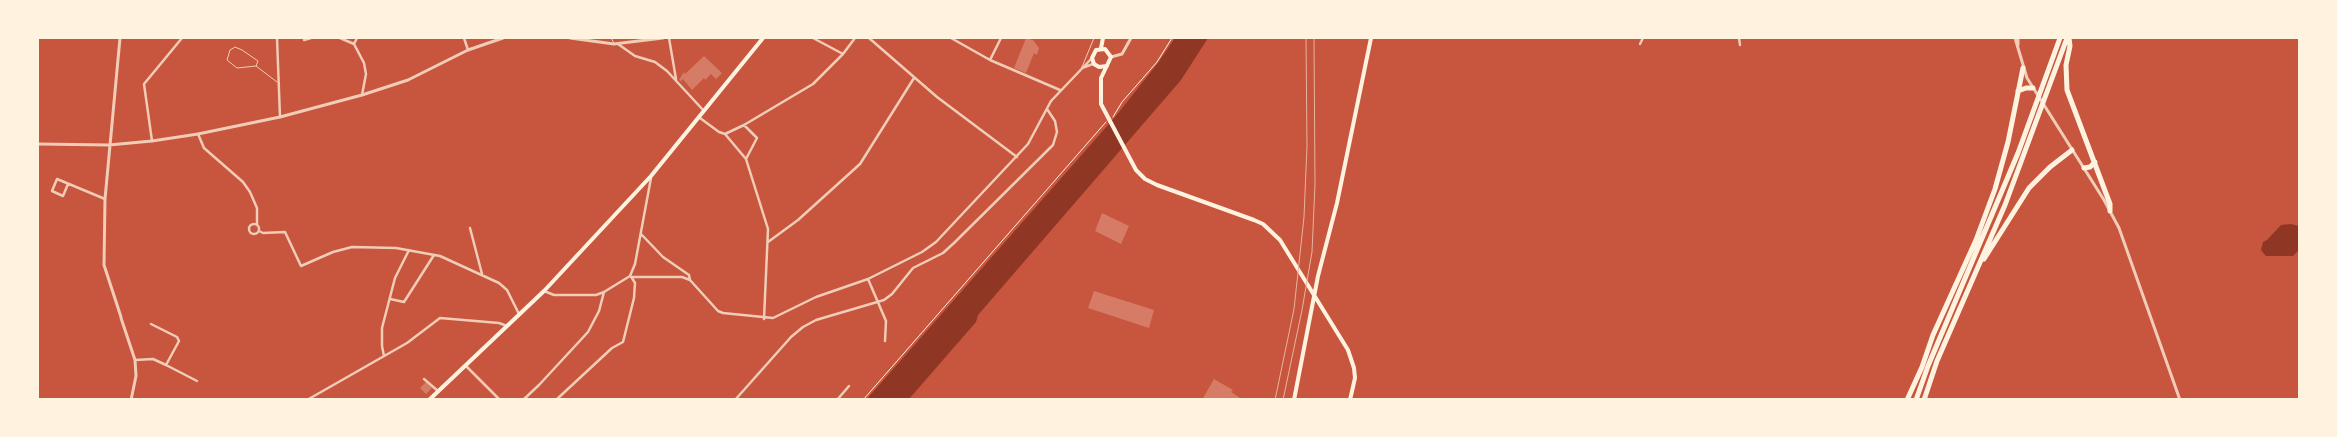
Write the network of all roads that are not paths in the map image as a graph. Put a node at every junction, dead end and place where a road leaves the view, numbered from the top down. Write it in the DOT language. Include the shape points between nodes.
graph roads {
  1 [pos="120,38"];
  2 [pos="182,38"];
  3 [pos="277,38"];
  4 [pos="311,38"];
  5 [pos="340,38"];
  6 [pos="357,38"];
  7 [pos="464,38"];
  8 [pos="503,38"];
  9 [pos="570,38"];
  10 [pos="611,38"];
  11 [pos="662,38"];
  12 [pos="669,38"];
  13 [pos="763,38"];
  14 [pos="813,38"];
  15 [pos="855,38"];
  16 [pos="869,38"];
  17 [pos="951,38"];
  18 [pos="1001,38"];
  19 [pos="1094,38"];
  20 [pos="1103,38"];
  21 [pos="1131,38"];
  22 [pos="1371,38"];
  23 [pos="1643,38"];
  24 [pos="1739,38"];
  25 [pos="2016,38"];
  26 [pos="2060,38"];
  27 [pos="2068,38"];
  28 [pos="304,40"];
  29 [pos="354,44"];
  30 [pos="616,44"];
  31 [pos="1640,44"];
  32 [pos="1740,45"];
  33 [pos="1102,48"];
  34 [pos="468,50"];
  35 [pos="843,54"];
  36 [pos="1111,57"];
  37 [pos="1092,58"];
  38 [pos="990,60"];
  39 [pos="1094,64"];
  40 [pos="256,66"];
  41 [pos="1106,66"];
  42 [pos="1099,67"];
  43 [pos="2023,68"];
  44 [pos="1081,69"];
  45 [pos="914,78"];
  46 [pos="1101,78"];
  47 [pos="676,81"];
  48 [pos="279,83"];
  49 [pos="2033,88"];
  50 [pos="1060,90"];
  51 [pos="2018,91"];
  52 [pos="362,95"];
  53 [pos="1047,109"];
  54 [pos="705,112"];
  55 [pos="280,117"];
  56 [pos="700,118"];
  57 [pos="744,125"];
  58 [pos="198,134"];
  59 [pos="725,134"];
  60 [pos="152,141"];
  61 [pos="38,144"];
  62 [pos="109,145"];
  63 [pos="2072,150"];
  64 [pos="1016,158"];
  65 [pos="746,159"];
  66 [pos="2095,162"];
  67 [pos="2084,168"];
  68 [pos="651,176"];
  69 [pos="68,184"];
  70 [pos="105,199"];
  71 [pos="2110,211"];
  72 [pos="256,224"];
  73 [pos="470,228"];
  74 [pos="259,231"];
  75 [pos="642,234"];
  76 [pos="768,242"];
  77 [pos="409,250"];
  78 [pos="434,255"];
  79 [pos="1979,265"];
  80 [pos="482,274"];
  81 [pos="631,277"];
  82 [pos="690,280"];
  83 [pos="868,280"];
  84 [pos="544,291"];
  85 [pos="604,292"];
  86 [pos="390,299"];
  87 [pos="878,303"];
  88 [pos="520,316"];
  89 [pos="764,319"];
  90 [pos="151,324"];
  91 [pos="508,326"];
  92 [pos="1933,335"];
  93 [pos="885,340"];
  94 [pos="384,356"];
  95 [pos="135,360"];
  96 [pos="166,365"];
  97 [pos="466,366"];
  98 [pos="1928,366"];
  99 [pos="424,379"];
  100 [pos="198,381"];
  101 [pos="849,386"];
  102 [pos="438,391"];
  103 [pos="1294,399"];
  104 [pos="1350,399"];
  105 [pos="131,400"];
  106 [pos="307,400"];
  107 [pos="429,400"];
  108 [pos="500,400"];
  109 [pos="523,400"];
  110 [pos="556,400"];
  111 [pos="735,400"];
  112 [pos="837,400"];
  113 [pos="1907,400"];
  114 [pos="1916,400"];
  115 [pos="1924,400"];
  116 [pos="2180,400"];
  1 -- 62 [label="street"];
  2 -- 60 [label="street" via="144,84"];
  3 -- 48 [label="street"];
  4 -- 28 [label="street"];
  5 -- 29 [label="street"];
  6 -- 29 [label="street"];
  7 -- 34 [label="street"];
  8 -- 34 [label="street"];
  9 -- 30 [label="street"];
  10 -- 30 [label="lane"];
  11 -- 30 [label="street"];
  12 -- 47 [label="street"];
  13 -- 54 [label="main road"];
  14 -- 35 [label="street"];
  15 -- 35 [label="street"];
  16 -- 45 [label="street"];
  17 -- 38 [label="street"];
  18 -- 38 [label="street"];
  19 -- 44 [label="lane"];
  20 -- 33 [label="main road"];
  21 -- 36 [label="street" via="1122,54"];
  22 -- 103 [label="main road"];
  23 -- 31 [label="street"];
  24 -- 32 [label="street"];
  25 -- 43 [label="street"];
  26 -- 98 [label="highway" via="1998,202"];
  27 -- 66 [label="highway" via="2067,90"];
  27 -- 79 [label="highway"];
  29 -- 52 [label="street" via="366,68"];
  30 -- 47 [label="street" via="635,56 655,62"];
  33 -- 36 [label="main road"];
  33 -- 37 [label="main road" via="1094,52"];
  34 -- 52 [label="street" via="408,80"];
  35 -- 57 [label="street" via="813,84"];
  36 -- 41 [label="main road"];
  37 -- 39 [label="main road"];
  37 -- 44 [label="street"];
  38 -- 50 [label="street"];
  39 -- 42 [label="main road"];
  39 -- 44 [label="street"];
  40 -- 40 [label="lane" via="237,68 227,60 230,50 235,47 242,50 258,61"];
  40 -- 48 [label="lane"];
  41 -- 42 [label="main road"];
  41 -- 46 [label="main road"];
  42 -- 46 [label="main road"];
  43 -- 49 [label="street"];
  43 -- 51 [label="highway"];
  44 -- 50 [label="street"];
  45 -- 64 [label="street"];
  45 -- 76 [label="street" via="860,164 798,220"];
  46 -- 104 [label="main road" via="1099,95 1106,118 1130,161 1145,179 1263,224 1280,240 1348,350 1354,368"];
  47 -- 54 [label="street"];
  48 -- 55 [label="street"];
  49 -- 51 [label="highway"];
  49 -- 63 [label="street"];
  50 -- 53 [label="street"];
  51 -- 92 [label="highway" via="1995,189"];
  52 -- 55 [label="street"];
  53 -- 64 [label="street" via="1028,144"];
  53 -- 87 [label="street" via="1055,121 1057,132 1053,145 954,244 913,268 892,294"];
  54 -- 56 [label="main road"];
  55 -- 58 [label="street"];
  56 -- 59 [label="street"];
  56 -- 68 [label="main road"];
  57 -- 59 [label="street"];
  57 -- 65 [label="street" via="757,138"];
  58 -- 60 [label="street"];
  58 -- 72 [label="street" via="204,148 250,192 257,208"];
  59 -- 65 [label="street"];
  60 -- 62 [label="street"];
  61 -- 62 [label="street"];
  62 -- 70 [label="street"];
  63 -- 67 [label="street"];
  63 -- 79 [label="highway" via="2029,188"];
  64 -- 83 [label="street" via="936,242"];
  65 -- 76 [label="street" via="768,229"];
  66 -- 67 [label="highway"];
  66 -- 71 [label="highway"];
  67 -- 71 [label="street"];
  68 -- 75 [label="street"];
  68 -- 84 [label="main road"];
  69 -- 69 [label="street" via="57,179 52,191 63,196"];
  69 -- 70 [label="street"];
  70 -- 95 [label="street" via="104,265"];
  71 -- 116 [label="street" via="2119,228"];
  72 -- 74 [label="street"];
  72 -- 74 [label="street" via="252,224 250,230 254,234"];
  73 -- 80 [label="street"];
  74 -- 77 [label="street" via="284,232 301,266 347,247"];
  75 -- 81 [label="street"];
  75 -- 82 [label="street" via="663,257 686,272"];
  76 -- 89 [label="street"];
  77 -- 78 [label="street"];
  77 -- 86 [label="street" via="395,278"];
  78 -- 80 [label="street"];
  78 -- 86 [label="street" via="404,302"];
  79 -- 115 [label="highway" via="1937,361"];
  80 -- 88 [label="street" via="507,290"];
  81 -- 82 [label="street"];
  81 -- 85 [label="street"];
  81 -- 110 [label="street" via="635,283 634,298 623,342 612,348"];
  82 -- 89 [label="street" via="720,312"];
  83 -- 87 [label="street"];
  83 -- 89 [label="street"];
  84 -- 85 [label="street" via="554,295 596,295"];
  84 -- 88 [label="main road"];
  85 -- 109 [label="street" via="588,332"];
  86 -- 94 [label="street" via="382,328"];
  87 -- 93 [label="street" via="886,321"];
  87 -- 111 [label="street" via="802,327"];
  88 -- 91 [label="main road"];
  90 -- 96 [label="street" via="178,338"];
  91 -- 94 [label="street" via="440,318"];
  91 -- 97 [label="main road"];
  92 -- 98 [label="highway"];
  92 -- 113 [label="highway"];
  94 -- 106 [label="street"];
  95 -- 96 [label="street" via="153,360"];
  95 -- 105 [label="street" via="136,376"];
  96 -- 100 [label="street"];
  97 -- 102 [label="main road"];
  97 -- 108 [label="street"];
  98 -- 114 [label="highway"];
  99 -- 102 [label="street"];
  101 -- 112 [label="street"];
  102 -- 107 [label="main road"];
}
